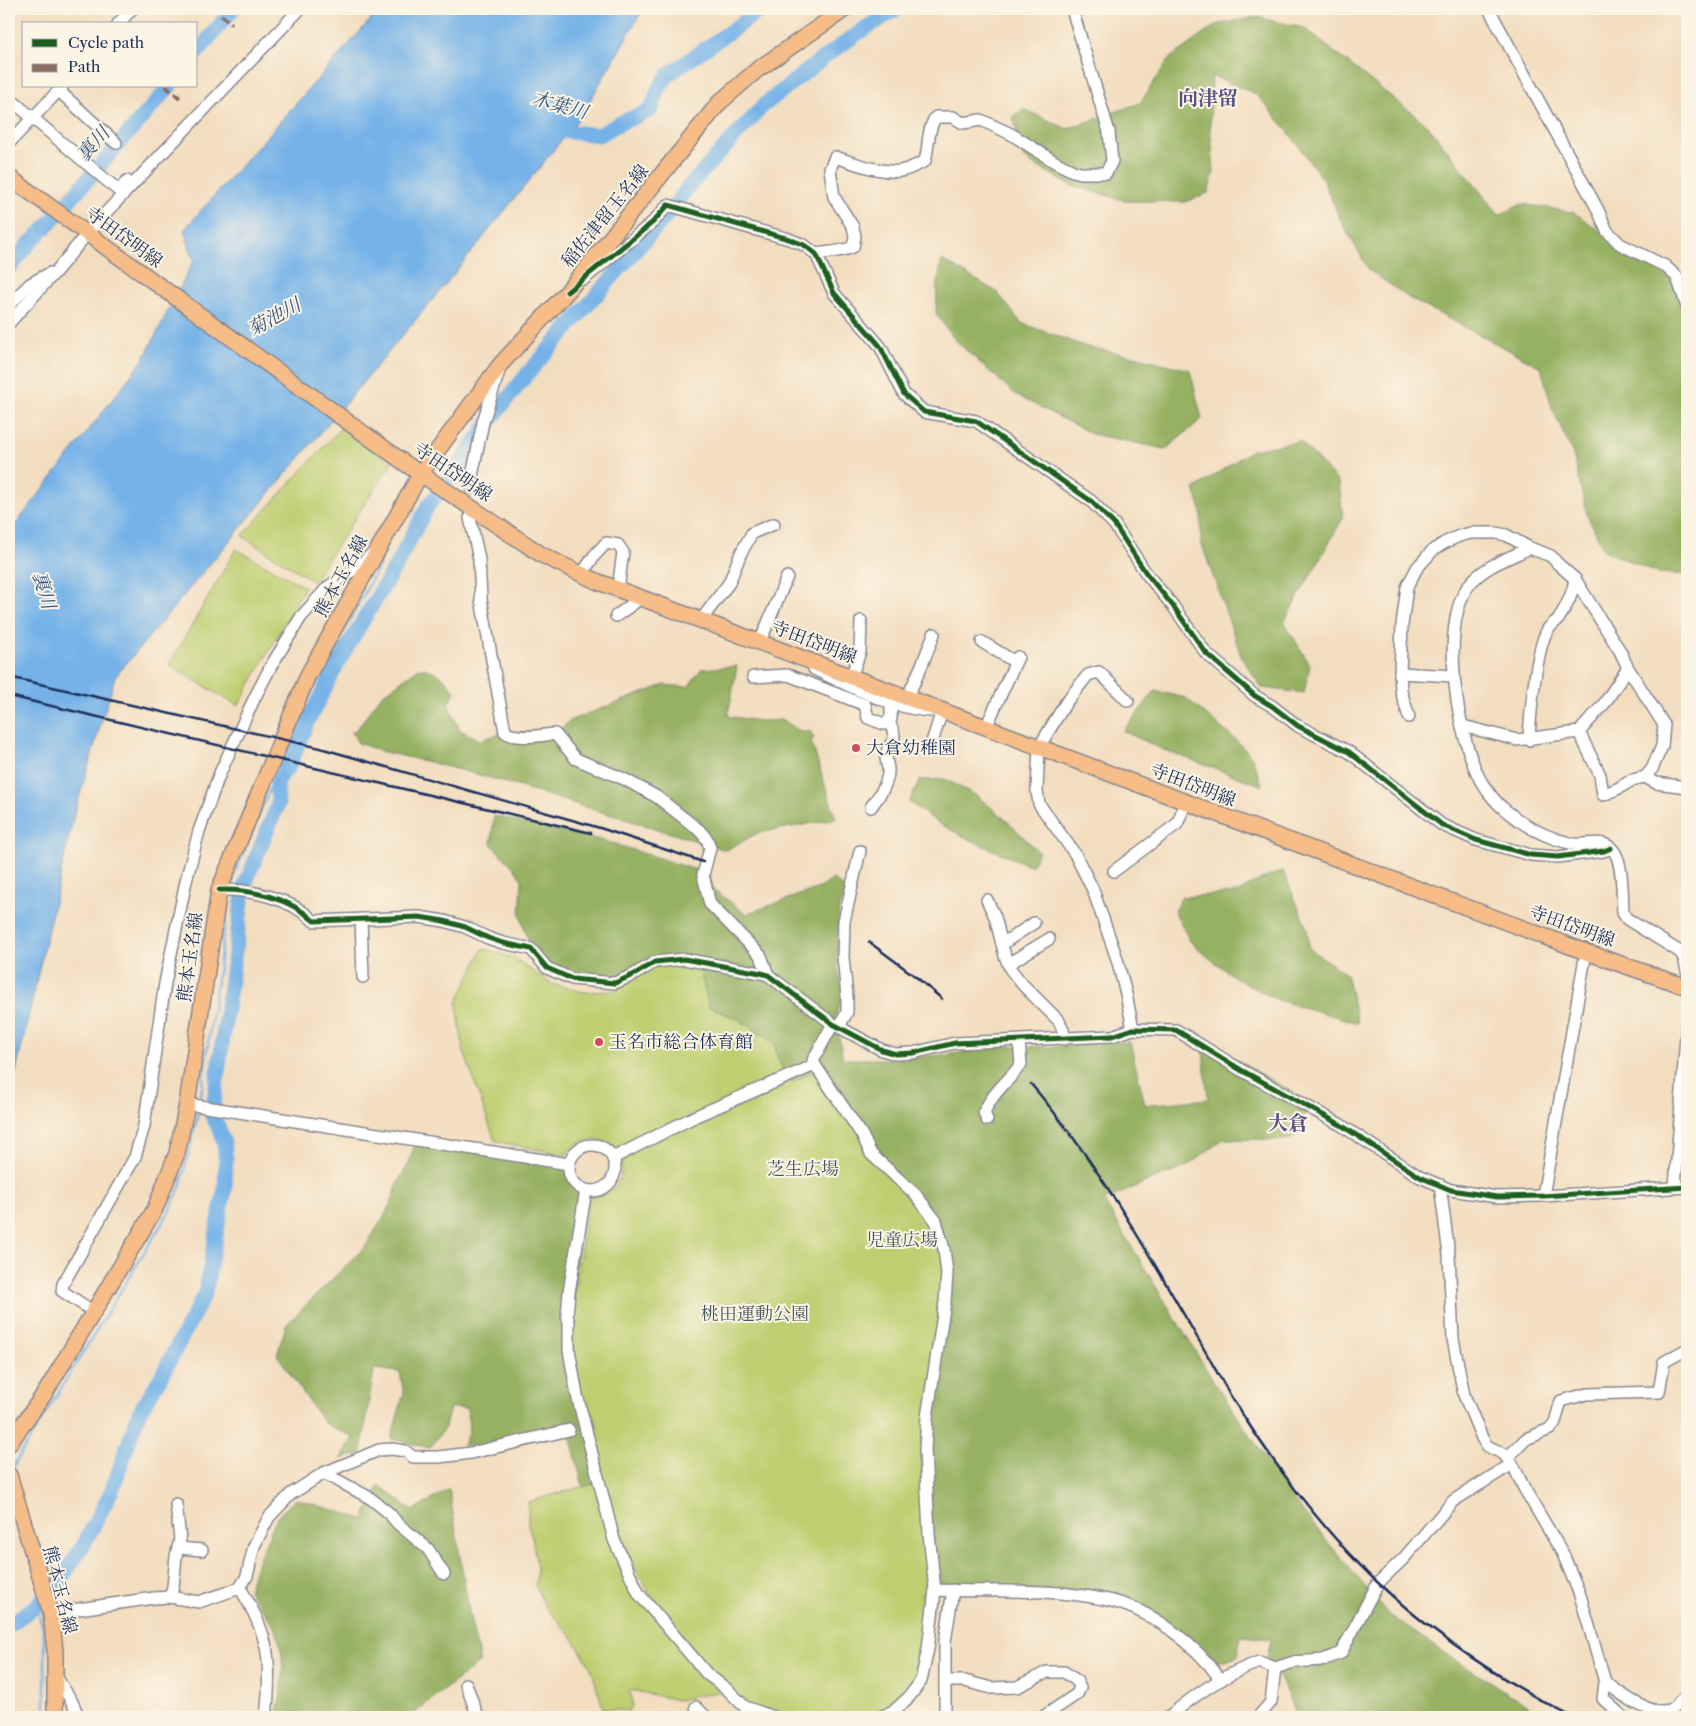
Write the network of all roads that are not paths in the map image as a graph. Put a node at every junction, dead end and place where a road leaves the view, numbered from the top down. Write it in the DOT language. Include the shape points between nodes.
graph roads {
  1 [pos="132,9"];
  2 [pos="300,9"];
  3 [pos="845,9"];
  4 [pos="1072,9"];
  5 [pos="1489,9"];
  6 [pos="120,22"];
  7 [pos="61,88"];
  8 [pos="9,98"];
  9 [pos="34,119"];
  10 [pos="9,143"];
  11 [pos="116,143"];
  12 [pos="143,173"];
  13 [pos="9,177"];
  14 [pos="115,188"];
  15 [pos="88,231"];
  16 [pos="816,254"];
  17 [pos="58,269"];
  18 [pos="567,292"];
  19 [pos="9,305"];
  20 [pos="1687,307"];
  21 [pos="9,323"];
  22 [pos="500,365"];
  23 [pos="421,473"];
  24 [pos="472,476"];
  25 [pos="470,518"];
  26 [pos="774,524"];
  27 [pos="1530,548"];
  28 [pos="376,550"];
  29 [pos="582,574"];
  30 [pos="787,576"];
  31 [pos="1575,579"];
  32 [pos="618,589"];
  33 [pos="641,598"];
  34 [pos="616,616"];
  35 [pos="701,620"];
  36 [pos="861,622"];
  37 [pos="934,634"];
  38 [pos="760,642"];
  39 [pos="982,642"];
  40 [pos="792,654"];
  41 [pos="1628,668"];
  42 [pos="1400,673"];
  43 [pos="851,676"];
  44 [pos="1453,676"];
  45 [pos="753,678"];
  46 [pos="874,696"];
  47 [pos="907,698"];
  48 [pos="1128,701"];
  49 [pos="891,702"];
  50 [pos="865,705"];
  51 [pos="942,711"];
  52 [pos="1409,717"];
  53 [pos="888,721"];
  54 [pos="1463,726"];
  55 [pos="986,727"];
  56 [pos="1579,732"];
  57 [pos="1528,740"];
  58 [pos="932,742"];
  59 [pos="1039,747"];
  60 [pos="1645,777"];
  61 [pos="1687,787"];
  62 [pos="1186,802"];
  63 [pos="871,807"];
  64 [pos="1611,848"];
  65 [pos="860,851"];
  66 [pos="1114,871"];
  67 [pos="222,890"];
  68 [pos="987,900"];
  69 [pos="360,919"];
  70 [pos="1034,923"];
  71 [pos="1049,939"];
  72 [pos="1002,944"];
  73 [pos="1586,952"];
  74 [pos="1008,964"];
  75 [pos="1687,971"];
  76 [pos="768,975"];
  77 [pos="363,977"];
  78 [pos="1687,987"];
  79 [pos="1687,1022"];
  80 [pos="836,1025"];
  81 [pos="1133,1029"];
  82 [pos="1064,1039"];
  83 [pos="1019,1041"];
  84 [pos="816,1065"];
  85 [pos="195,1106"];
  86 [pos="988,1120"];
  87 [pos="613,1158"];
  88 [pos="568,1164"];
  89 [pos="1440,1185"];
  90 [pos="1675,1187"];
  91 [pos="1687,1187"];
  92 [pos="586,1190"];
  93 [pos="1543,1196"];
  94 [pos="94,1312"];
  95 [pos="1687,1349"];
  96 [pos="569,1430"];
  97 [pos="9,1444"];
  98 [pos="1510,1461"];
  99 [pos="324,1473"];
  100 [pos="9,1475"];
  101 [pos="176,1504"];
  102 [pos="178,1548"];
  103 [pos="202,1550"];
  104 [pos="444,1574"];
  105 [pos="240,1588"];
  106 [pos="935,1590"];
  107 [pos="953,1590"];
  108 [pos="170,1597"];
  109 [pos="50,1610"];
  110 [pos="1276,1668"];
  111 [pos="55,1675"];
  112 [pos="1221,1680"];
  113 [pos="944,1681"];
  114 [pos="1605,1682"];
  115 [pos="466,1684"];
  116 [pos="1687,1695"];
  117 [pos="696,1707"];
  118 [pos="946,1715"];
  119 [pos="55,1717"];
  120 [pos="79,1717"];
  121 [pos="266,1717"];
  122 [pos="478,1717"];
  123 [pos="706,1717"];
  124 [pos="774,1717"];
  125 [pos="881,1717"];
  126 [pos="934,1717"];
  127 [pos="1043,1717"];
  128 [pos="1168,1717"];
  129 [pos="1258,1717"];
  130 [pos="1623,1717"];
  1 -- 6 [label="street"];
  2 -- 12 [label="street"];
  3 -- 18 [label="main road, 稲佐津留玉名線" via="757,70 720,102"];
  4 -- 16 [label="street" via="1108,132 1112,161 1106,173 1073,171 981,120 963,122 953,117 936,117 925,162 910,168 878,170 835,157 830,169 834,197 853,227 853,247"];
  5 -- 20 [label="street" via="1607,231 1620,244 1665,266 1677,277"];
  7 -- 9 [label="street"];
  7 -- 11 [label="street"];
  8 -- 9 [label="street"];
  9 -- 10 [label="street"];
  9 -- 14 [label="street"];
  12 -- 14 [label="street" via="132,174"];
  12 -- 15 [label="street"];
  13 -- 15 [label="main road, 寺田岱明線"];
  14 -- 15 [label="street" via="94,216"];
  15 -- 17 [label="street"];
  15 -- 23 [label="main road, 寺田岱明線"];
  16 -- 18 [label="street" via="789,239 668,205 653,222"];
  16 -- 64 [label="street" via="834,293 880,346 904,394 924,412 976,421 1091,501 1114,524 1206,653 1255,696 1298,726 1349,752 1442,825 1476,840 1531,855 1558,857"];
  17 -- 19 [label="street" via="30,284"];
  17 -- 21 [label="street"];
  18 -- 22 [label="main road, 稲佐津留玉名線"];
  22 -- 23 [label="main road, 稲佐津留玉名線"];
  22 -- 24 [label="street" via="483,422"];
  23 -- 28 [label="main road, 熊本玉名線"];
  23 -- 29 [label="main road, 寺田岱明線" via="542,555"];
  25 -- 76 [label="street" via="505,732 510,736 555,734 576,759 657,797 699,830 710,848 703,875 710,904 760,956"];
  26 -- 35 [label="street" via="752,533 740,553 729,583"];
  27 -- 31 [label="street" via="1551,556"];
  27 -- 42 [label="street" via="1506,535 1479,533 1459,536 1432,551 1417,568 1407,587"];
  27 -- 44 [label="street" via="1481,572 1468,586 1455,622"];
  28 -- 67 [label="main road, 熊本玉名線" via="308,675"];
  28 -- 94 [label="street" via="328,587 301,617 258,690 220,773 199,831 186,881 165,983 144,1126 135,1157 63,1284 62,1290"];
  29 -- 32 [label="main road, 寺田岱明線"];
  29 -- 32 [label="street" via="606,543 618,545 623,552"];
  30 -- 38 [label="street"];
  31 -- 41 [label="street"];
  31 -- 57 [label="street" via="1569,600 1548,630 1539,654"];
  32 -- 33 [label="main road, 寺田岱明線"];
  33 -- 34 [label="street"];
  33 -- 35 [label="main road, 寺田岱明線"];
  35 -- 38 [label="main road, 寺田岱明線"];
  36 -- 43 [label="street" via="860,652"];
  37 -- 47 [label="street"];
  38 -- 40 [label="main road, 寺田岱明線"];
  39 -- 55 [label="street" via="1016,659"];
  40 -- 43 [label="main road, 寺田岱明線"];
  40 -- 46 [label="street" via="808,667"];
  41 -- 56 [label="street" via="1604,704"];
  41 -- 60 [label="street" via="1664,725 1662,746"];
  42 -- 44 [label="street"];
  42 -- 52 [label="street" via="1401,691"];
  43 -- 47 [label="main road, 寺田岱明線"];
  44 -- 54 [label="street"];
  45 -- 50 [label="street" via="788,675"];
  46 -- 49 [label="street"];
  46 -- 50 [label="street"];
  47 -- 51 [label="main road, 寺田岱明線"];
  48 -- 59 [label="street" via="1100,672 1088,675 1067,701"];
  49 -- 51 [label="street"];
  49 -- 53 [label="street" via="891,719"];
  50 -- 53 [label="street" via="868,718 884,724"];
  51 -- 55 [label="main road, 寺田岱明線"];
  51 -- 58 [label="street"];
  53 -- 63 [label="street" via="894,730 886,756 888,772 884,788"];
  54 -- 57 [label="street"];
  54 -- 64 [label="street" via="1481,782 1504,809 1542,835 1576,844 1602,843"];
  55 -- 59 [label="main road, 寺田岱明線"];
  56 -- 57 [label="street"];
  56 -- 60 [label="street" via="1600,775 1602,796 1632,780"];
  59 -- 62 [label="main road, 寺田岱明線"];
  59 -- 81 [label="street" via="1039,804 1075,854 1093,890 1117,959"];
  60 -- 61 [label="street" via="1656,783"];
  62 -- 66 [label="street" via="1177,824"];
  62 -- 73 [label="main road, 寺田岱明線"];
  64 -- 75 [label="street" via="1620,865 1623,913 1627,919 1680,952"];
  65 -- 80 [label="street" via="844,921 847,1012"];
  67 -- 69 [label="street" via="277,899 314,921"];
  67 -- 85 [label="main road, 熊本玉名線"];
  68 -- 72 [label="street"];
  69 -- 76 [label="street" via="419,917 465,927 488,938 531,949 547,968 572,979 615,983 656,962 684,959"];
  69 -- 77 [label="street"];
  70 -- 72 [label="street"];
  71 -- 74 [label="street"];
  72 -- 74 [label="street"];
  73 -- 78 [label="main road, 寺田岱明線"];
  73 -- 93 [label="street"];
  74 -- 82 [label="street" via="1023,985 1059,1021"];
  76 -- 80 [label="street"];
  79 -- 90 [label="street"];
  80 -- 83 [label="street" via="896,1054 955,1044"];
  80 -- 84 [label="street" via="813,1060"];
  81 -- 82 [label="street" via="1112,1036"];
  81 -- 89 [label="street" via="1176,1030 1341,1125 1420,1177"];
  82 -- 83 [label="street"];
  83 -- 86 [label="street" via="1021,1064 994,1094 984,1112"];
  84 -- 87 [label="street" via="696,1116"];
  84 -- 106 [label="street" via="871,1154 900,1179 936,1221 944,1249 948,1273 925,1450"];
  85 -- 88 [label="street"];
  85 -- 94 [label="main road, 熊本玉名線" via="155,1209"];
  87 -- 88 [label="street" via="603,1147 588,1144 575,1151"];
  87 -- 92 [label="street" via="614,1172 607,1185 601,1189"];
  88 -- 92 [label="street" via="572,1180"];
  89 -- 93 [label="street" via="1451,1190 1497,1197"];
  89 -- 98 [label="street" via="1449,1255 1453,1339 1464,1395 1487,1446 1504,1454"];
  90 -- 91 [label="street"];
  90 -- 93 [label="street"];
  92 -- 124 [label="street" via="569,1292 569,1350 577,1395 614,1540 639,1594 707,1674 745,1707"];
  94 -- 97 [label="main road, 熊本玉名線" via="45,1394"];
  95 -- 98 [label="street" via="1664,1362 1659,1392 1586,1394 1561,1401 1550,1429 1526,1439"];
  96 -- 99 [label="street" via="471,1453 439,1457 413,1457 405,1451 379,1450"];
  98 -- 110 [label="street" via="1453,1501 1378,1583 1341,1654"];
  98 -- 114 [label="street" via="1563,1554 1580,1595"];
  99 -- 104 [label="street" via="370,1498 389,1513 428,1549"];
  99 -- 105 [label="street" via="291,1494 269,1517 254,1546"];
  100 -- 109 [label="main road, 熊本玉名線"];
  101 -- 102 [label="street"];
  102 -- 103 [label="street"];
  102 -- 108 [label="street"];
  105 -- 108 [label="street" via="199,1602"];
  105 -- 121 [label="street" via="262,1629 268,1653 270,1688"];
  106 -- 107 [label="street"];
  106 -- 125 [label="street" via="921,1681 909,1697"];
  107 -- 112 [label="street" via="1067,1595 1104,1599 1138,1609 1198,1652"];
  107 -- 113 [label="street" via="944,1642"];
  108 -- 109 [label="street"];
  109 -- 111 [label="main road, 熊本玉名線" via="55,1637"];
  110 -- 112 [label="street" via="1259,1662"];
  110 -- 129 [label="street" via="1271,1702"];
  111 -- 119 [label="main road, 熊本玉名線"];
  111 -- 120 [label="street"];
  112 -- 128 [label="street"];
  113 -- 118 [label="street"];
  113 -- 127 [label="street" via="965,1681 992,1688 1017,1687 1047,1672 1064,1672 1076,1680 1080,1688 1077,1694"];
  114 -- 116 [label="street" via="1627,1699 1655,1711 1671,1710"];
  114 -- 130 [label="street" via="1603,1699"];
  115 -- 122 [label="street"];
  117 -- 123 [label="street"];
  118 -- 126 [label="street"];
}
